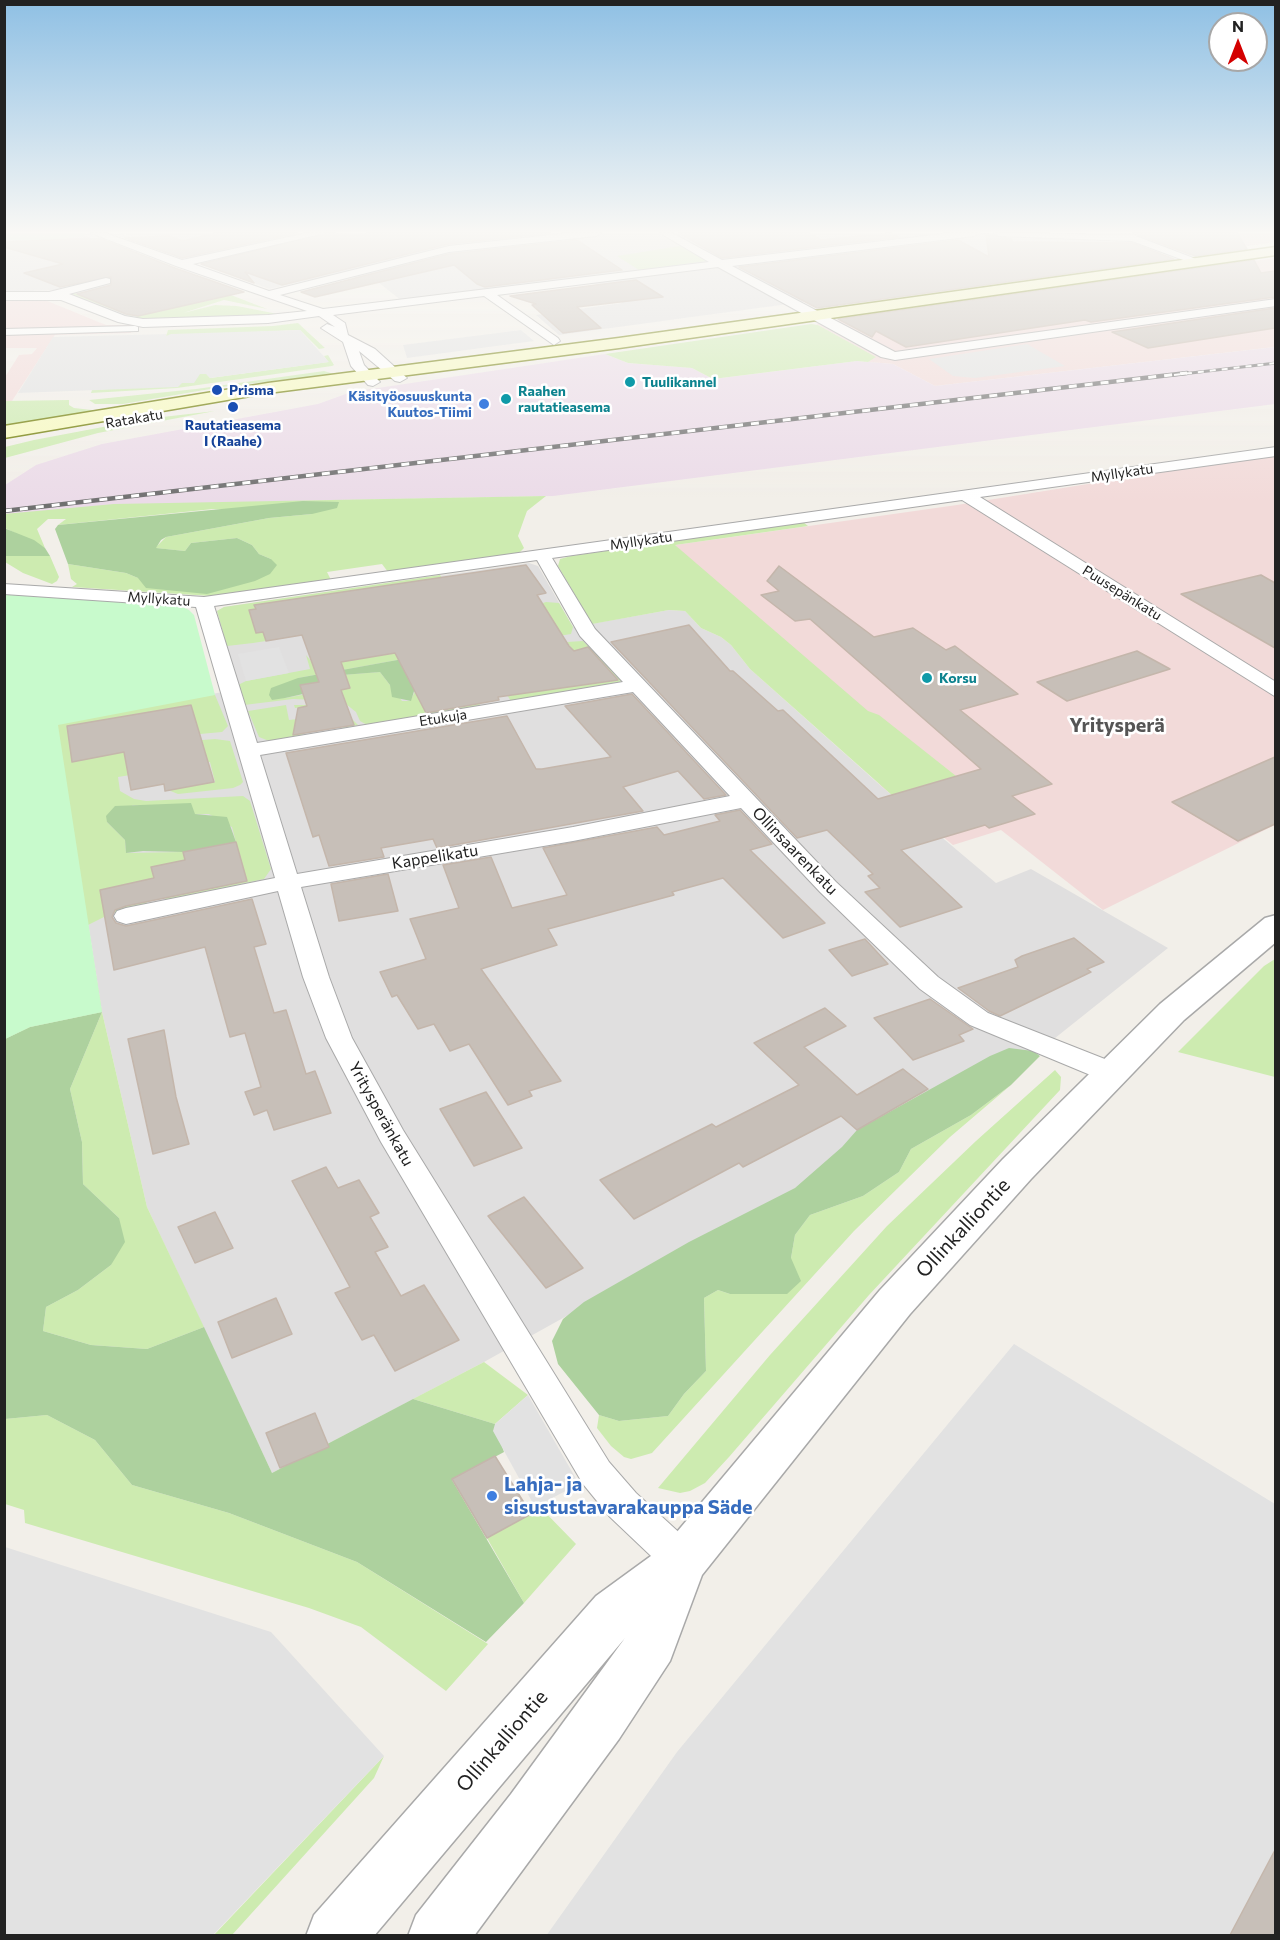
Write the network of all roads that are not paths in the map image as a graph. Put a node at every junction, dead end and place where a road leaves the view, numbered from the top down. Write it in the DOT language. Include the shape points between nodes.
graph roads {
  1 [pos="321,324"];
  2 [pos="338,324"];
  3 [pos="530,324"];
  4 [pos="759,324"];
  5 [pos="827,324"];
  6 [pos="1126,324"];
  7 [pos="135,329"];
  8 [pos="4,332"];
  9 [pos="345,337"];
  10 [pos="554,341"];
  11 [pos="396,374"];
  12 [pos="369,378"];
  13 [pos="200,398"];
  14 [pos="77,400"];
  15 [pos="4,432"];
  16 [pos="4,442"];
  17 [pos="1275,451"];
  18 [pos="967,496"];
  19 [pos="542,555"];
  20 [pos="4,589"];
  21 [pos="204,602"];
  22 [pos="639,685"];
  23 [pos="1275,692"];
  24 [pos="247,750"];
  25 [pos="746,800"];
  26 [pos="289,882"];
  27 [pos="126,916"];
  28 [pos="1275,926"];
  29 [pos="1110,1072"];
  30 [pos="683,1561"];
  31 [pos="335,1935"];
  32 [pos="437,1935"];
  1 -- 9 [label="street"];
  2 -- 9 [label="street"];
  3 -- 10 [label="street"];
  4 -- 11 [label="main road, Ratakatu"];
  5 -- 6 [label="street" via="886,354 902,356"];
  7 -- 8 [label="street"];
  9 -- 11 [label="street"];
  9 -- 12 [label="street" via="358,366"];
  11 -- 12 [label="main road, Ratakatu"];
  12 -- 13 [label="main road, Ratakatu"];
  12 -- 16 [label="main road, Ratakatu"];
  13 -- 14 [label="main road" via="114,408 87,406"];
  13 -- 15 [label="main road, Ratakatu"];
  17 -- 18 [label="street, Myllykatu"];
  18 -- 19 [label="street, Myllykatu"];
  18 -- 23 [label="street, Puusepänkatu"];
  19 -- 21 [label="street, Myllykatu"];
  19 -- 22 [label="street, Ollinsaarenkatu" via="587,632"];
  20 -- 21 [label="street, Myllykatu"];
  21 -- 24 [label="street, Yritysperänkatu"];
  22 -- 24 [label="street, Etukuja"];
  22 -- 25 [label="street, Ollinsaarenkatu"];
  24 -- 26 [label="street, Yritysperänkatu"];
  25 -- 26 [label="street, Kappelikatu"];
  25 -- 29 [label="street, Ollinsaarenkatu" via="828,886 954,1004 1010,1033"];
  26 -- 27 [label="street, Kappelikatu"];
  26 -- 30 [label="street, Yritysperänkatu" via="339,1038 391,1135 596,1473"];
  28 -- 29 [label="street, Ollinkalliontie" via="1172,1012"];
  29 -- 30 [label="street, Ollinkalliontie" via="895,1302"];
  30 -- 31 [label="street, Ollinkalliontie" via="614,1613"];
  30 -- 32 [label="street, Ollinkalliontie" via="652,1643 538,1805"];
}
